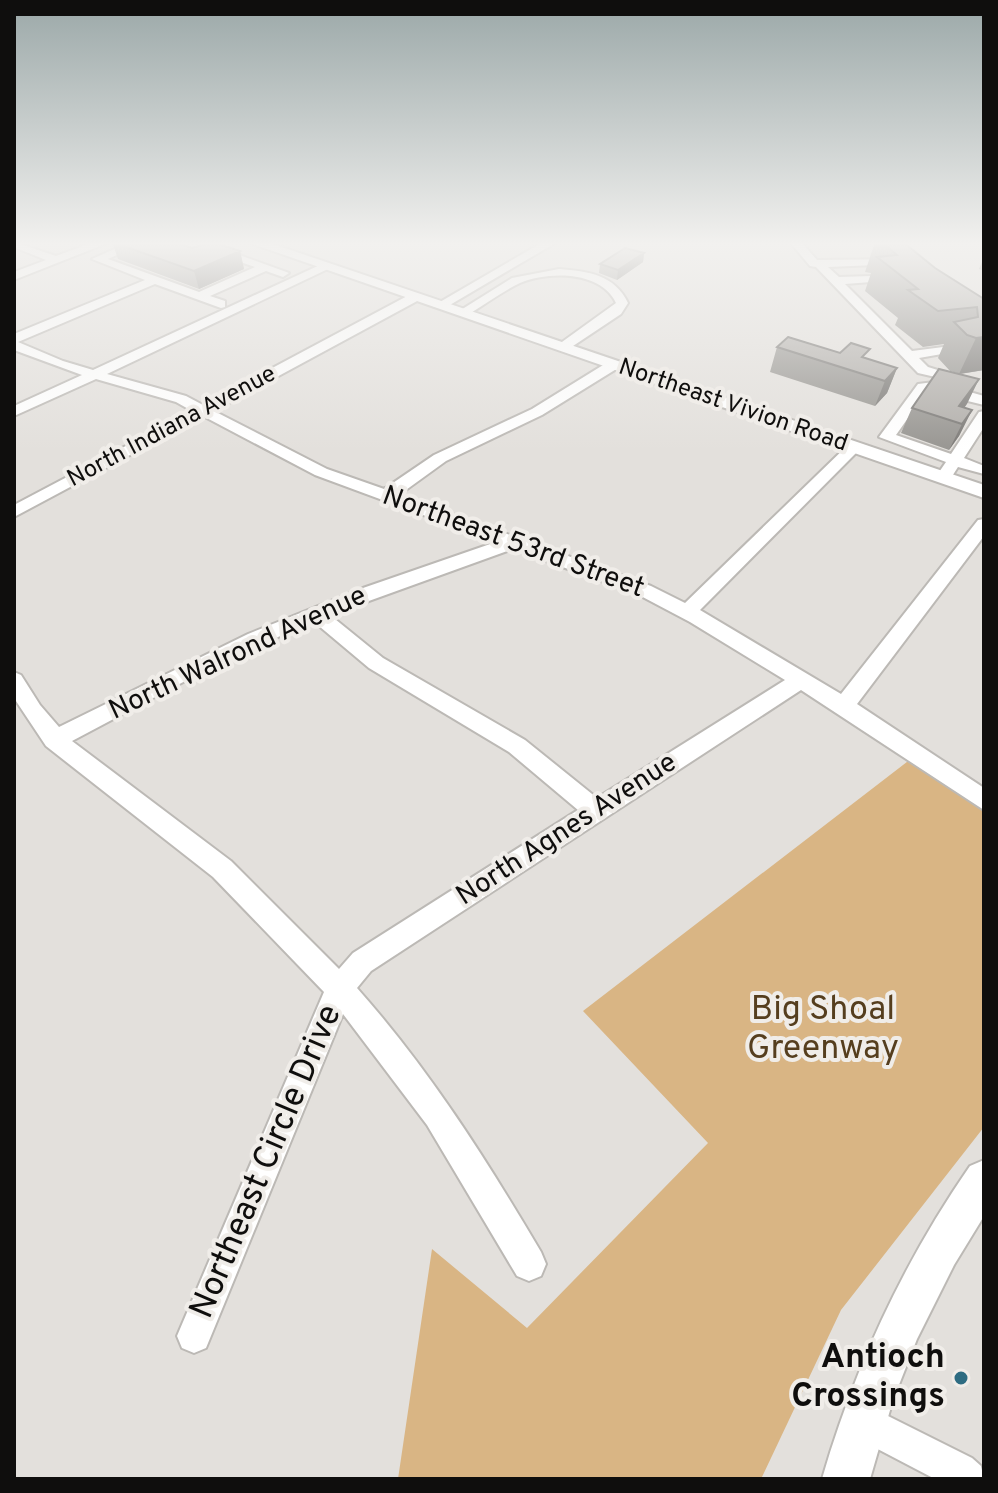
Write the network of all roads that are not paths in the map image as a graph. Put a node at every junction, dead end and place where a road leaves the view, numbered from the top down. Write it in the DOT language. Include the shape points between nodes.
graph roads {
  1 [pos="83,312"];
  2 [pos="218,312"];
  3 [pos="388,312"];
  4 [pos="458,312"];
  5 [pos="616,312"];
  6 [pos="866,312"];
  7 [pos="462,313"];
  8 [pos="14,342"];
  9 [pos="562,347"];
  10 [pos="954,348"];
  11 [pos="909,356"];
  12 [pos="613,365"];
  13 [pos="97,374"];
  14 [pos="984,389"];
  15 [pos="984,401"];
  16 [pos="203,411"];
  17 [pos="14,412"];
  18 [pos="983,419"];
  19 [pos="854,447"];
  20 [pos="955,460"];
  21 [pos="983,468"];
  22 [pos="943,478"];
  23 [pos="984,492"];
  24 [pos="386,496"];
  25 [pos="14,512"];
  26 [pos="984,524"];
  27 [pos="515,542"];
  28 [pos="687,612"];
  29 [pos="317,614"];
  30 [pos="14,680"];
  31 [pos="800,680"];
  32 [pos="844,706"];
  33 [pos="54,740"];
  34 [pos="984,800"];
  35 [pos="596,811"];
  36 [pos="340,988"];
  37 [pos="984,1180"];
  38 [pos="529,1264"];
  39 [pos="194,1336"];
  40 [pos="862,1421"];
  41 [pos="961,1476"];
  42 [pos="846,1479"];
  1 -- 8 [label="street"];
  2 -- 13 [label="street"];
  3 -- 16 [label="street, North Indiana Avenue"];
  4 -- 7 [label="main road, Northeast Vivion Road"];
  5 -- 9 [label="street"];
  6 -- 11 [label="street"];
  7 -- 9 [label="main road, Northeast Vivion Road"];
  8 -- 13 [label="street, Northeast 53rd Street" via="58,364"];
  9 -- 12 [label="main road, Northeast Vivion Road"];
  10 -- 11 [label="street"];
  11 -- 14 [label="street" via="923,370"];
  12 -- 19 [label="main road, Northeast Vivion Road"];
  12 -- 24 [label="street" via="537,412 440,458"];
  13 -- 16 [label="street, Northeast 53rd Street"];
  13 -- 17 [label="street"];
  15 -- 20 [label="street" via="923,387 887,437"];
  16 -- 24 [label="street, Northeast 53rd Street" via="321,472"];
  16 -- 25 [label="street, North Indiana Avenue"];
  18 -- 20 [label="street"];
  19 -- 22 [label="main road, Northeast Vivion Road"];
  19 -- 28 [label="street"];
  20 -- 21 [label="street"];
  20 -- 22 [label="street"];
  22 -- 23 [label="main road, Northeast Vivion Road"];
  24 -- 27 [label="street, Northeast 53rd Street"];
  26 -- 32 [label="street"];
  27 -- 28 [label="street, Northeast 53rd Street" via="644,590"];
  27 -- 29 [label="street, North Walrond Avenue"];
  28 -- 31 [label="street, Northeast 53rd Street"];
  29 -- 33 [label="street, North Walrond Avenue" via="177,676"];
  29 -- 35 [label="street" via="376,663 517,746"];
  30 -- 33 [label="street"];
  31 -- 32 [label="street, Northeast 53rd Street"];
  31 -- 35 [label="street, North Agnes Avenue"];
  32 -- 34 [label="street, Northeast 53rd Street"];
  33 -- 36 [label="street" via="220,867"];
  35 -- 36 [label="street, North Agnes Avenue" via="362,962"];
  36 -- 38 [label="street" via="437,1112"];
  36 -- 39 [label="street, Northeast Circle Drive"];
  37 -- 40 [label="main road" via="912,1297"];
  40 -- 41 [label="street"];
  40 -- 42 [label="main road"];
}
